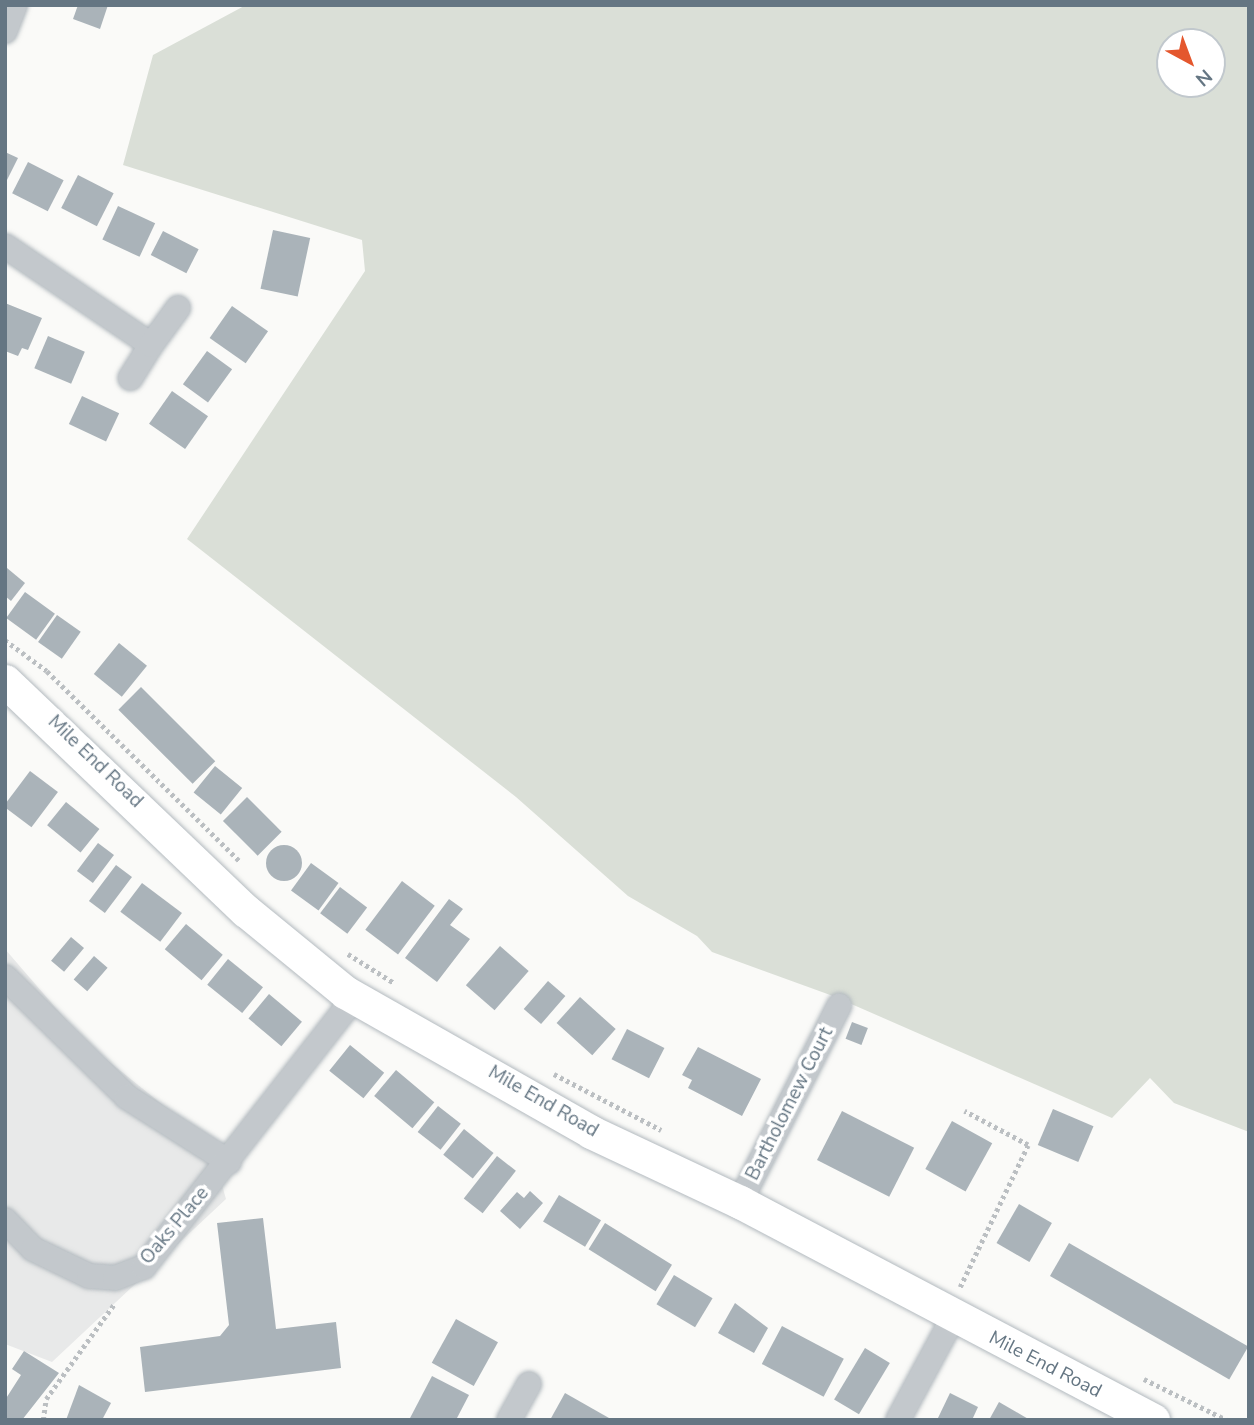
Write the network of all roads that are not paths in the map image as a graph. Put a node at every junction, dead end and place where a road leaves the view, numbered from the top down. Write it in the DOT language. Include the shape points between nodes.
graph roads {
  1 [pos="15,5"];
  2 [pos="5,31"];
  3 [pos="5,246"];
  4 [pos="178,308"];
  5 [pos="151,345"];
  6 [pos="130,378"];
  7 [pos="5,681"];
  8 [pos="5,977"];
  9 [pos="355,997"];
  10 [pos="839,1006"];
  11 [pos="229,1162"];
  12 [pos="740,1202"];
  13 [pos="5,1220"];
  14 [pos="960,1301"];
  15 [pos="528,1384"];
  16 [pos="1140,1417"];
  17 [pos="509,1420"];
  18 [pos="898,1420"];
  1 -- 2 [label="street"];
  3 -- 5 [label="street"];
  4 -- 5 [label="street"];
  5 -- 6 [label="street"];
  7 -- 9 [label="street, Mile End Road" via="254,918"];
  8 -- 11 [label="street" via="127,1097"];
  9 -- 11 [label="street, Oaks Place"];
  9 -- 12 [label="street, Mile End Road" via="591,1132"];
  10 -- 12 [label="street, Bartholomew Court"];
  11 -- 13 [label="street, Oaks Place" via="144,1267 115,1278 89,1276 33,1249"];
  12 -- 14 [label="street, Mile End Road"];
  14 -- 16 [label="street, Mile End Road"];
  14 -- 18 [label="street"];
  15 -- 17 [label="street"];
}
